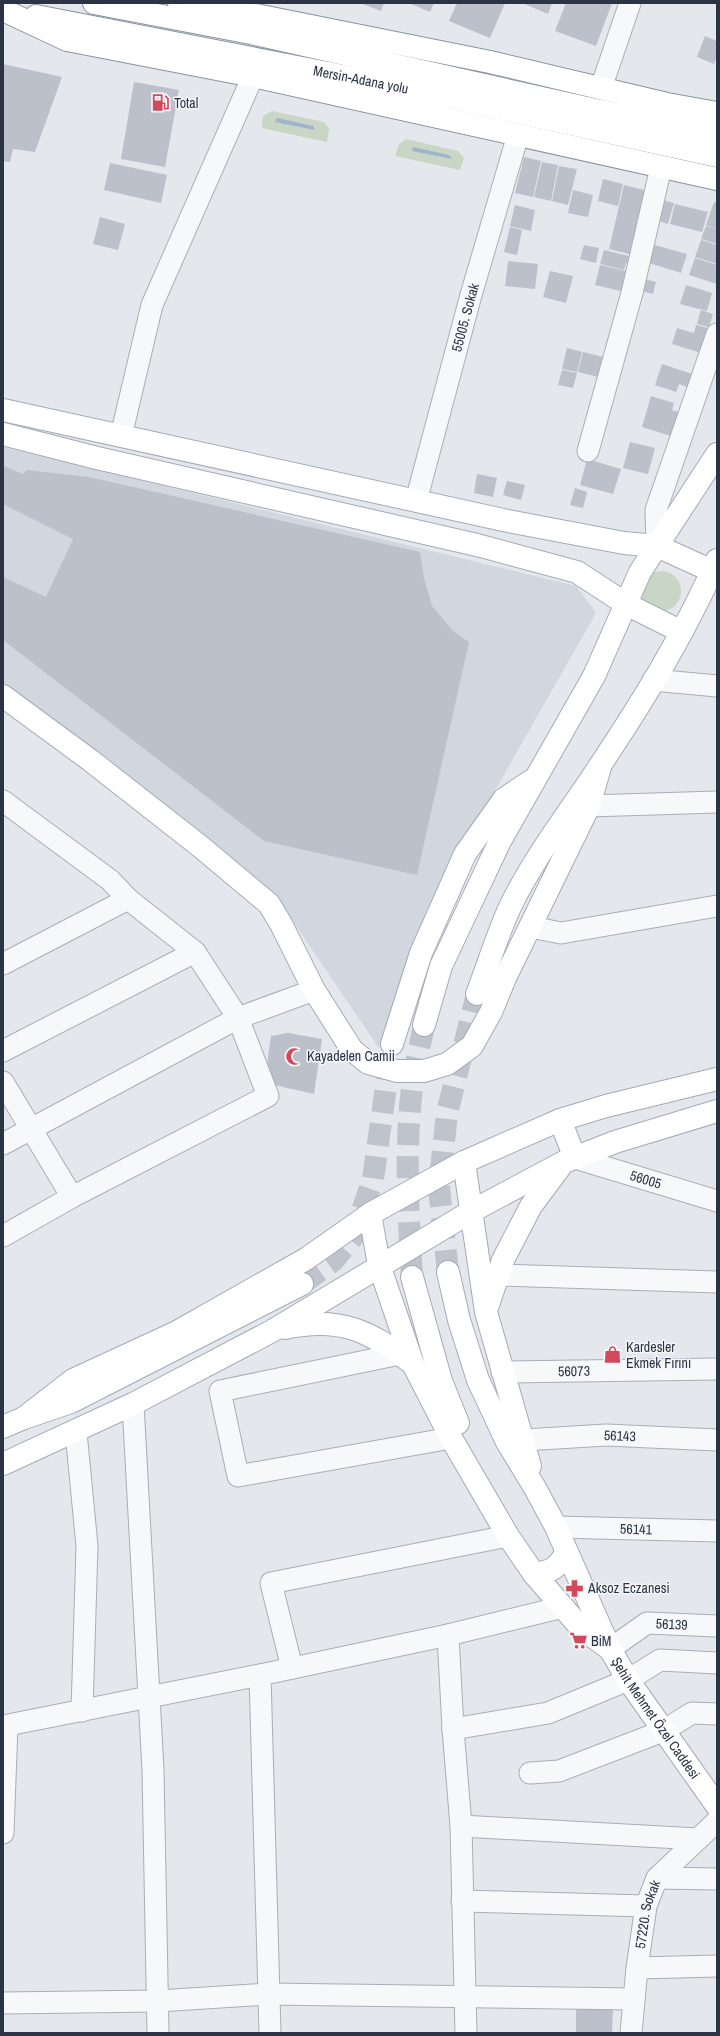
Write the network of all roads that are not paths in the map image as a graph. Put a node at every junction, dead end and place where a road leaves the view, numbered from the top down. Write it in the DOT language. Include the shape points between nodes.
graph roads {
  1 [pos="94,3"];
  2 [pos="179,3"];
  3 [pos="630,3"];
  4 [pos="258,9"];
  5 [pos="3,10"];
  6 [pos="253,76"];
  7 [pos="601,88"];
  8 [pos="717,113"];
  9 [pos="518,135"];
  10 [pos="717,135"];
  11 [pos="717,156"];
  12 [pos="661,166"];
  13 [pos="716,178"];
  14 [pos="717,334"];
  15 [pos="3,410"];
  16 [pos="3,434"];
  17 [pos="121,436"];
  18 [pos="588,451"];
  19 [pos="717,454"];
  20 [pos="416,501"];
  21 [pos="657,546"];
  22 [pos="715,566"];
  23 [pos="709,599"];
  24 [pos="626,604"];
  25 [pos="682,632"];
  26 [pos="653,680"];
  27 [pos="717,686"];
  28 [pos="3,696"];
  29 [pos="600,767"];
  30 [pos="537,777"];
  31 [pos="3,801"];
  32 [pos="717,802"];
  33 [pos="589,806"];
  34 [pos="128,899"];
  35 [pos="717,906"];
  36 [pos="531,927"];
  37 [pos="195,952"];
  38 [pos="3,964"];
  39 [pos="314,990"];
  40 [pos="477,994"];
  41 [pos="238,1018"];
  42 [pos="424,1025"];
  43 [pos="392,1044"];
  44 [pos="3,1051"];
  45 [pos="717,1079"];
  46 [pos="3,1082"];
  47 [pos="717,1111"];
  48 [pos="560,1120"];
  49 [pos="31,1129"];
  50 [pos="3,1144"];
  51 [pos="569,1160"];
  52 [pos="464,1162"];
  53 [pos="72,1197"];
  54 [pos="717,1201"];
  55 [pos="472,1211"];
  56 [pos="370,1214"];
  57 [pos="3,1236"];
  58 [pos="379,1266"];
  59 [pos="448,1272"];
  60 [pos="497,1275"];
  61 [pos="412,1277"];
  62 [pos="717,1282"];
  63 [pos="302,1284"];
  64 [pos="486,1312"];
  65 [pos="272,1331"];
  66 [pos="407,1359"];
  67 [pos="717,1369"];
  68 [pos="502,1372"];
  69 [pos="133,1404"];
  70 [pos="24,1418"];
  71 [pos="3,1427"];
  72 [pos="76,1432"];
  73 [pos="452,1438"];
  74 [pos="524,1440"];
  75 [pos="717,1440"];
  76 [pos="3,1464"];
  77 [pos="535,1488"];
  78 [pos="483,1491"];
  79 [pos="556,1527"];
  80 [pos="717,1531"];
  81 [pos="508,1536"];
  82 [pos="566,1552"];
  83 [pos="534,1574"];
  84 [pos="563,1607"];
  85 [pos="717,1626"];
  86 [pos="448,1635"];
  87 [pos="610,1649"];
  88 [pos="717,1663"];
  89 [pos="292,1668"];
  90 [pos="260,1675"];
  91 [pos="628,1680"];
  92 [pos="150,1698"];
  93 [pos="82,1711"];
  94 [pos="717,1714"];
  95 [pos="5,1726"];
  96 [pos="453,1729"];
  97 [pos="663,1731"];
  98 [pos="530,1773"];
  99 [pos="4,1782"];
  100 [pos="717,1806"];
  101 [pos="717,1821"];
  102 [pos="461,1826"];
  103 [pos="3,1833"];
  104 [pos="698,1839"];
  105 [pos="657,1878"];
  106 [pos="717,1879"];
  107 [pos="462,1901"];
  108 [pos="646,1906"];
  109 [pos="717,1966"];
  110 [pos="637,1968"];
  111 [pos="269,1994"];
  112 [pos="466,1998"];
  113 [pos="634,1999"];
  114 [pos="158,2001"];
  115 [pos="3,2002"];
  116 [pos="158,2033"];
  117 [pos="270,2033"];
  118 [pos="466,2033"];
  119 [pos="631,2033"];
  1 -- 10 [label="main road, Mersin-Adana yolu" via="251,33"];
  2 -- 4 [label="main road"];
  3 -- 7 [label="street"];
  4 -- 7 [label="main road"];
  5 -- 6 [label="main road" via="68,40"];
  5 -- 11 [label="main road, Mersin-Adana yolu" via="425,92"];
  6 -- 9 [label="main road"];
  6 -- 17 [label="street" via="152,305"];
  7 -- 8 [label="main road"];
  9 -- 12 [label="main road"];
  9 -- 20 [label="street, 55005. Sokak" via="471,295"];
  12 -- 13 [label="main road"];
  12 -- 18 [label="street" via="632,293"];
  14 -- 21 [label="street" via="656,510"];
  15 -- 17 [label="main road"];
  16 -- 24 [label="main road" via="477,545 577,572"];
  17 -- 20 [label="main road"];
  19 -- 21 [label="main road"];
  20 -- 21 [label="main road" via="585,536"];
  21 -- 22 [label="main road"];
  21 -- 24 [label="main road" via="640,572"];
  22 -- 23 [label="main road"];
  23 -- 25 [label="main road"];
  24 -- 25 [label="main road"];
  24 -- 30 [label="main road" via="594,676"];
  25 -- 26 [label="main road" via="670,656"];
  26 -- 27 [label="street"];
  26 -- 29 [label="main road"];
  28 -- 39 [label="main road" via="90,760 269,904"];
  29 -- 33 [label="main road"];
  29 -- 40 [label="main road" via="546,844 510,907"];
  30 -- 42 [label="main road" via="500,841 442,966"];
  30 -- 43 [label="main road" via="504,799 466,854 421,952"];
  31 -- 34 [label="street" via="110,880"];
  32 -- 33 [label="street"];
  33 -- 36 [label="main road"];
  34 -- 37 [label="street"];
  34 -- 38 [label="street"];
  35 -- 36 [label="street" via="561,932"];
  36 -- 39 [label="main road" via="505,978 492,1012 472,1046 447,1064 424,1072 397,1070 368,1063 352,1050"];
  37 -- 41 [label="street"];
  37 -- 44 [label="street"];
  39 -- 41 [label="street"];
  41 -- 49 [label="street"];
  41 -- 53 [label="street" via="268,1096"];
  45 -- 48 [label="main road"];
  46 -- 49 [label="street"];
  47 -- 51 [label="main road" via="615,1142"];
  48 -- 51 [label="main road"];
  48 -- 52 [label="main road"];
  49 -- 50 [label="street"];
  49 -- 53 [label="street"];
  51 -- 54 [label="street, 56005"];
  51 -- 55 [label="main road"];
  51 -- 60 [label="main road" via="531,1206"];
  52 -- 55 [label="main road"];
  52 -- 56 [label="main road"];
  53 -- 57 [label="street"];
  55 -- 58 [label="main road"];
  55 -- 64 [label="main road"];
  56 -- 58 [label="main road"];
  56 -- 70 [label="main road" via="306,1258 175,1333 73,1380"];
  58 -- 65 [label="main road"];
  58 -- 66 [label="main road"];
  59 -- 77 [label="main road" via="459,1320 478,1380 507,1442"];
  60 -- 62 [label="street"];
  60 -- 64 [label="main road"];
  61 -- 78 [label="main road" via="441,1381"];
  63 -- 70 [label="main road" via="71,1402"];
  64 -- 68 [label="main road"];
  65 -- 66 [label="main road" via="308,1323 345,1326 366,1333"];
  65 -- 69 [label="main road"];
  66 -- 73 [label="main road"];
  66 -- 73 [label="street" via="220,1391 238,1476"];
  67 -- 68 [label="street, 56073"];
  68 -- 74 [label="main road"];
  69 -- 72 [label="main road"];
  69 -- 92 [label="street"];
  70 -- 71 [label="main road"];
  72 -- 76 [label="main road"];
  72 -- 93 [label="street" via="87,1546"];
  73 -- 78 [label="main road"];
  74 -- 75 [label="street, 56143" via="606,1435"];
  74 -- 77 [label="main road"];
  77 -- 79 [label="main road, Şehit Mehmet Özel Caddesi"];
  78 -- 81 [label="main road"];
  79 -- 80 [label="street, 56141"];
  79 -- 82 [label="main road, Şehit Mehmet Özel Caddesi"];
  81 -- 83 [label="main road"];
  81 -- 89 [label="street" via="271,1583"];
  82 -- 83 [label="main road" via="560,1564 548,1572"];
  82 -- 87 [label="main road, Şehit Mehmet Özel Caddesi"];
  83 -- 84 [label="main road"];
  84 -- 86 [label="street"];
  84 -- 87 [label="main road" via="581,1628"];
  85 -- 87 [label="street, 56139" via="647,1623"];
  86 -- 89 [label="street"];
  86 -- 96 [label="street"];
  87 -- 91 [label="main road, Şehit Mehmet Özel Caddesi"];
  88 -- 91 [label="street" via="660,1660"];
  89 -- 90 [label="street"];
  90 -- 92 [label="street"];
  90 -- 111 [label="street"];
  91 -- 96 [label="street" via="548,1713"];
  91 -- 97 [label="main road, Şehit Mehmet Özel Caddesi"];
  92 -- 93 [label="street"];
  92 -- 114 [label="street"];
  93 -- 95 [label="street"];
  94 -- 97 [label="street" via="692,1713"];
  95 -- 99 [label="street"];
  96 -- 102 [label="street"];
  97 -- 98 [label="street" via="559,1771"];
  97 -- 100 [label="main road, Şehit Mehmet Özel Caddesi"];
  99 -- 103 [label="street"];
  101 -- 104 [label="street, 57220. Sokak"];
  102 -- 104 [label="street"];
  102 -- 107 [label="street"];
  104 -- 105 [label="street, 57220. Sokak"];
  105 -- 106 [label="street"];
  105 -- 108 [label="street, 57220. Sokak"];
  107 -- 108 [label="street"];
  107 -- 112 [label="street"];
  108 -- 110 [label="street, 57220. Sokak"];
  109 -- 110 [label="street"];
  110 -- 113 [label="street, 57220. Sokak"];
  111 -- 112 [label="street"];
  111 -- 114 [label="street"];
  111 -- 117 [label="street"];
  112 -- 113 [label="street"];
  112 -- 118 [label="street"];
  113 -- 119 [label="street, 57220. Sokak"];
  114 -- 115 [label="street"];
  114 -- 116 [label="street"];
}
